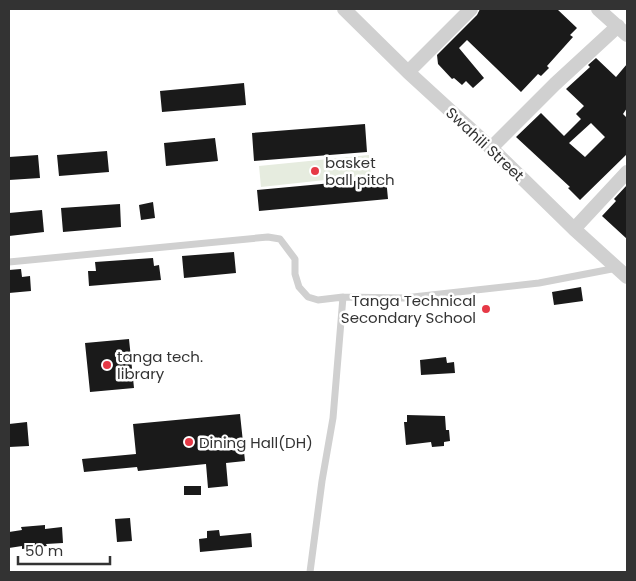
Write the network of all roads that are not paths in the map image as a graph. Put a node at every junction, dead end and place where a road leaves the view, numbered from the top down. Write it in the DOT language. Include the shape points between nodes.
graph roads {
  1 [pos="344,9"];
  2 [pos="471,9"];
  3 [pos="598,9"];
  4 [pos="623,30"];
  5 [pos="408,72"];
  6 [pos="491,148"];
  7 [pos="627,172"];
  8 [pos="574,229"];
  9 [pos="9,262"];
  10 [pos="622,272"];
  11 [pos="343,297"];
  12 [pos="310,572"];
  1 -- 5 [label="street, Swahili Street"];
  2 -- 5 [label="street"];
  3 -- 4 [label="street"];
  4 -- 6 [label="street" via="555,84"];
  5 -- 6 [label="street, Swahili Street"];
  6 -- 8 [label="street, Swahili Street"];
  7 -- 8 [label="street"];
  8 -- 10 [label="street, Swahili Street"];
  9 -- 11 [label="lane" via="268,237 280,239 295,259 299,287 308,297 318,300"];
  10 -- 11 [label="lane" via="404,298"];
  11 -- 12 [label="lane" via="333,418"];
}
